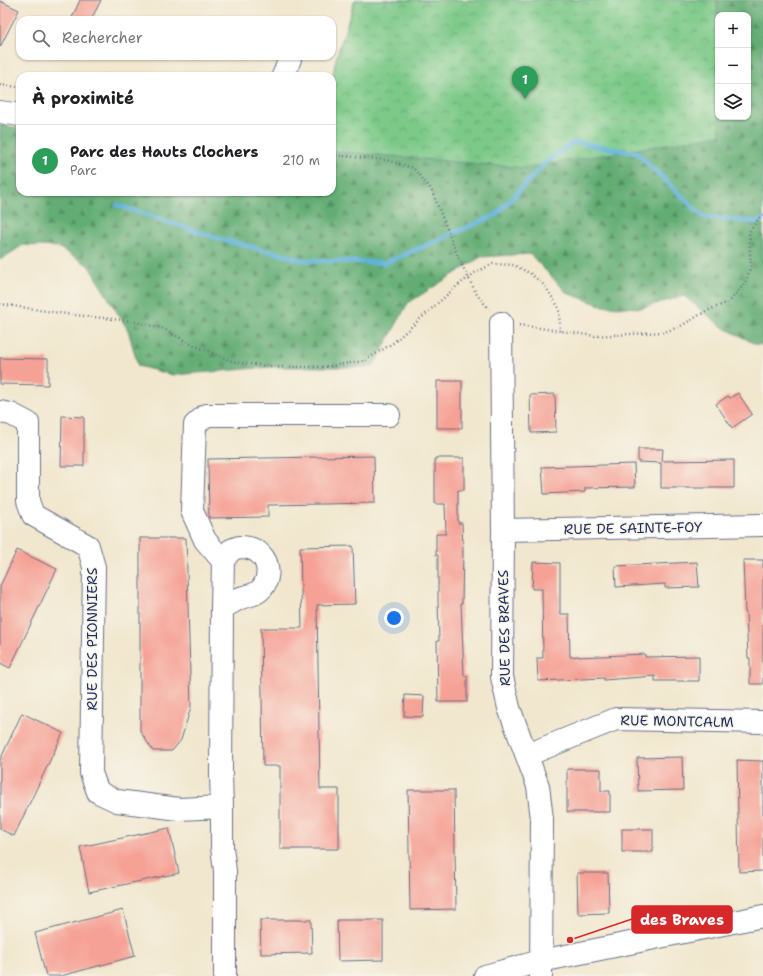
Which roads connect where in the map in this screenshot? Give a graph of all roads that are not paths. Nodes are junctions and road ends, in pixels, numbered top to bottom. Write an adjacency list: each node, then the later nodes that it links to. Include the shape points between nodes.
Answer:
1 (0, 112): 2 (street)
2 (16, 114)
3 (501, 323): 7 (street, RUE DES BRAVES)
4 (0, 412): 12 (street, RUE DES PIONNIERS, via 10,414 28,424 28,501 33,516 88,546 94,567 91,773 98,792 117,802 179,809)
5 (389, 415): 8 (street, via 206,415 195,425 192,511 205,540)
6 (763, 525): 7 (street, RUE DE SAINTE-FOY)
7 (503, 530): 11 (street, RUE DES BRAVES, via 502,677 509,708)
8 (223, 561): 9 (street); 9 (street, via 230,550 247,547 262,555 268,570 264,585 259,591)
9 (222, 608): 12 (street)
10 (763, 722): 11 (street, RUE MONTCALM, via 616,719)
11 (527, 755): 14 (street, RUE DES BRAVES, via 538,786 542,819)
12 (222, 807): 15 (street)
13 (763, 916): 14 (street)
14 (541, 969): 16 (street)
15 (225, 976)
16 (485, 976)

